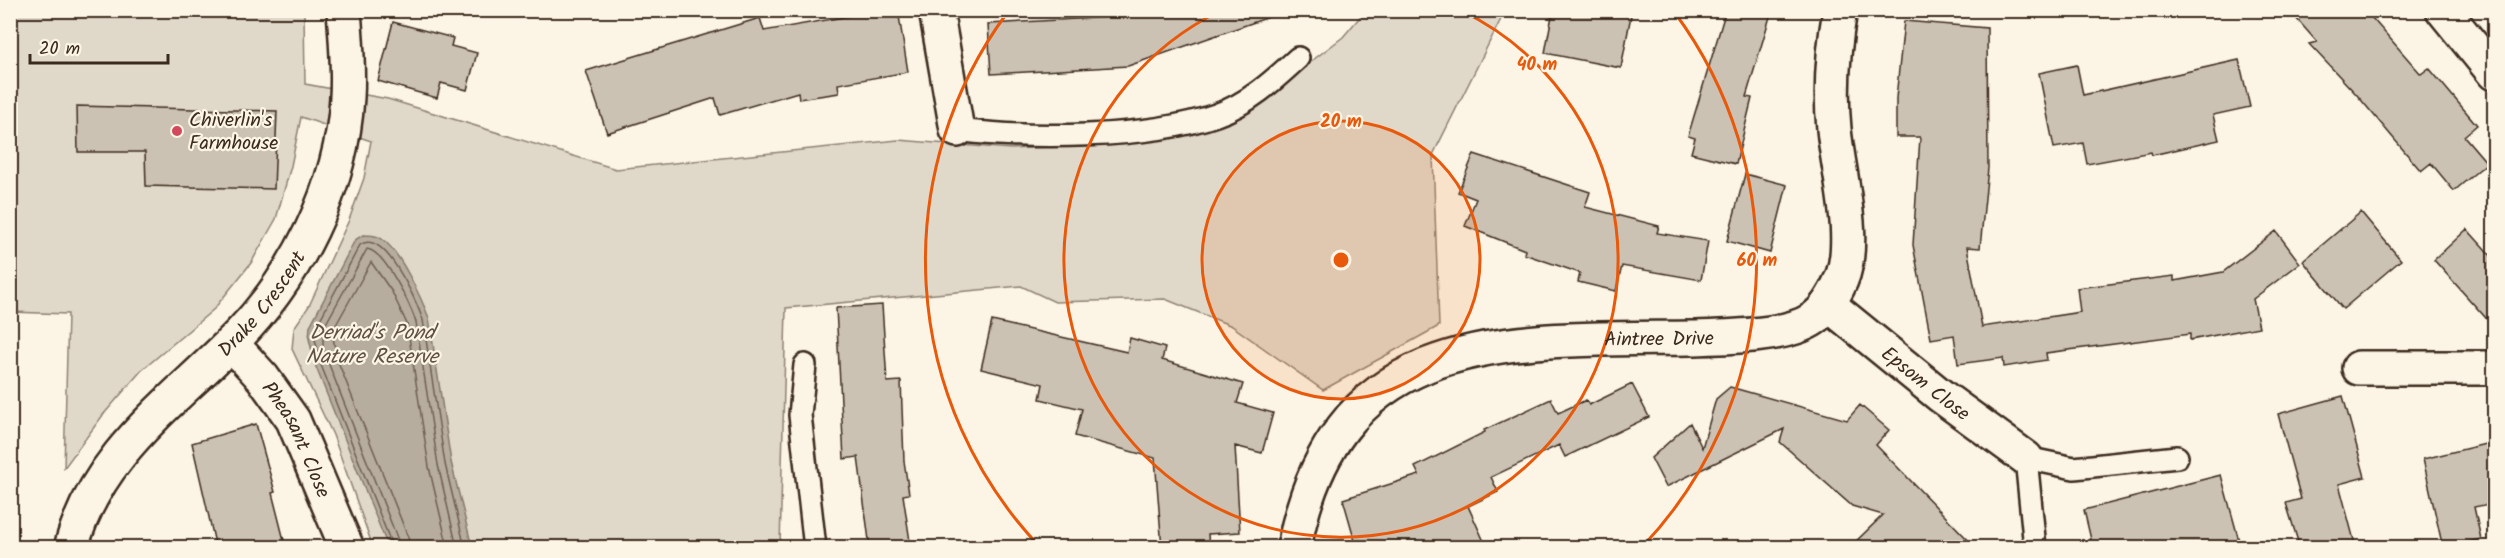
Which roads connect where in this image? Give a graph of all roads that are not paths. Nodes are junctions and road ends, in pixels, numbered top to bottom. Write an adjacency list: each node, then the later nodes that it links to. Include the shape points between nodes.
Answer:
1 (344, 10): 9 (street, Drake Crescent, via 348,95 326,194 285,279)
2 (936, 10): 7 (street)
3 (1840, 10): 8 (street, Aintree Drive, via 1832,100 1847,253 1842,279)
4 (2443, 10): 6 (street)
5 (1298, 58): 7 (lane, via 1260,93 1216,115 1155,130 1015,135)
6 (2494, 73)
7 (957, 130)
8 (1827, 304): 14 (street, Epsom Close); 18 (street, Aintree Drive, via 1813,319 1793,327 1743,337 1525,341 1496,345 1420,368 1389,384 1362,405 1329,446 1300,513)
9 (231, 343): 15 (street, Drake Crescent, via 158,410 113,460 87,504); 16 (street, Pheasant Close, via 293,420)
10 (805, 366): 17 (lane, via 800,415)
11 (2359, 368): 12 (street)
12 (2494, 368)
13 (2176, 457): 14 (lane, via 2074,468)
14 (2026, 458): 19 (lane)
15 (71, 548)
16 (347, 548)
17 (815, 548)
18 (1294, 548)
19 (2035, 548)

